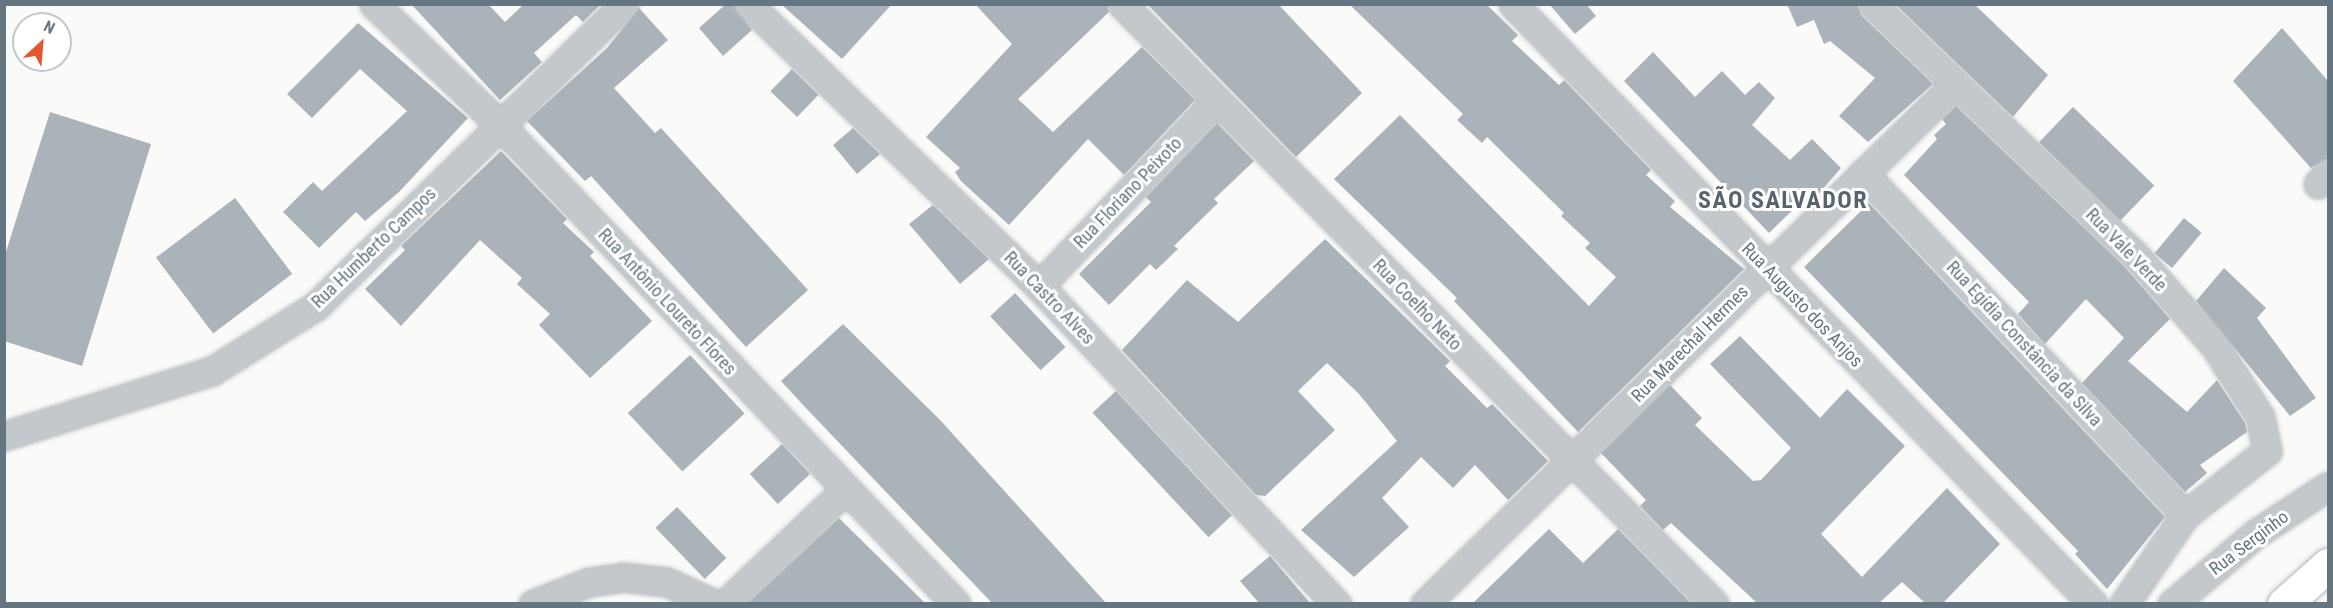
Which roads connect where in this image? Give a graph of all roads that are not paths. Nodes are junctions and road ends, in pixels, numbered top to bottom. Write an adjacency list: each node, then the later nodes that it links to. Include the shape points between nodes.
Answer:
1 (374, 4): 9 (street, Rua Antônio Loureto Flores)
2 (624, 4): 9 (street, Rua Humberto Campos)
3 (748, 4): 12 (street, Rua Castro Alves)
4 (1122, 4): 8 (street, Rua Coelho Neto)
5 (1513, 4): 11 (street, Rua Augusto dos Anjos)
6 (1872, 4): 7 (street, Rua Vale Verde)
7 (1955, 84): 10 (street, Rua Marechal Hermes); 17 (street, Rua Vale Verde, via 2134,254 2215,346 2260,417 2267,451)
8 (1217, 100): 12 (street, Rua Floriano Peixoto); 14 (street, Rua Coelho Neto)
9 (500, 125): 13 (street, Rua Humberto Campos, via 316,306 212,371); 16 (street, Rua Antônio Loureto Flores)
10 (1863, 173): 11 (street, Rua Marechal Hermes); 17 (street, Rua Egídia Constância da Silva)
11 (1766, 268): 14 (street, Rua Marechal Hermes); 26 (street, Rua Augusto dos Anjos)
12 (1039, 286): 23 (street, Rua Castro Alves)
13 (4, 436)
14 (1571, 464): 24 (street, Rua Marechal Hermes); 25 (street, Rua Coelho Neto)
15 (2328, 486): 28 (street, Rua Serginho, via 2255,534)
16 (845, 490): 21 (street); 22 (street, Rua Antônio Loureto Flores)
17 (2185, 515): 27 (street)
18 (2328, 565): 29 (highway)
19 (533, 603): 20 (street, via 589,582 623,577 667,582)
20 (714, 603)
21 (725, 603)
22 (956, 603)
23 (1336, 603)
24 (1425, 603)
25 (1714, 603)
26 (2093, 603)
27 (2124, 603)
28 (2172, 603)
29 (2283, 603)

